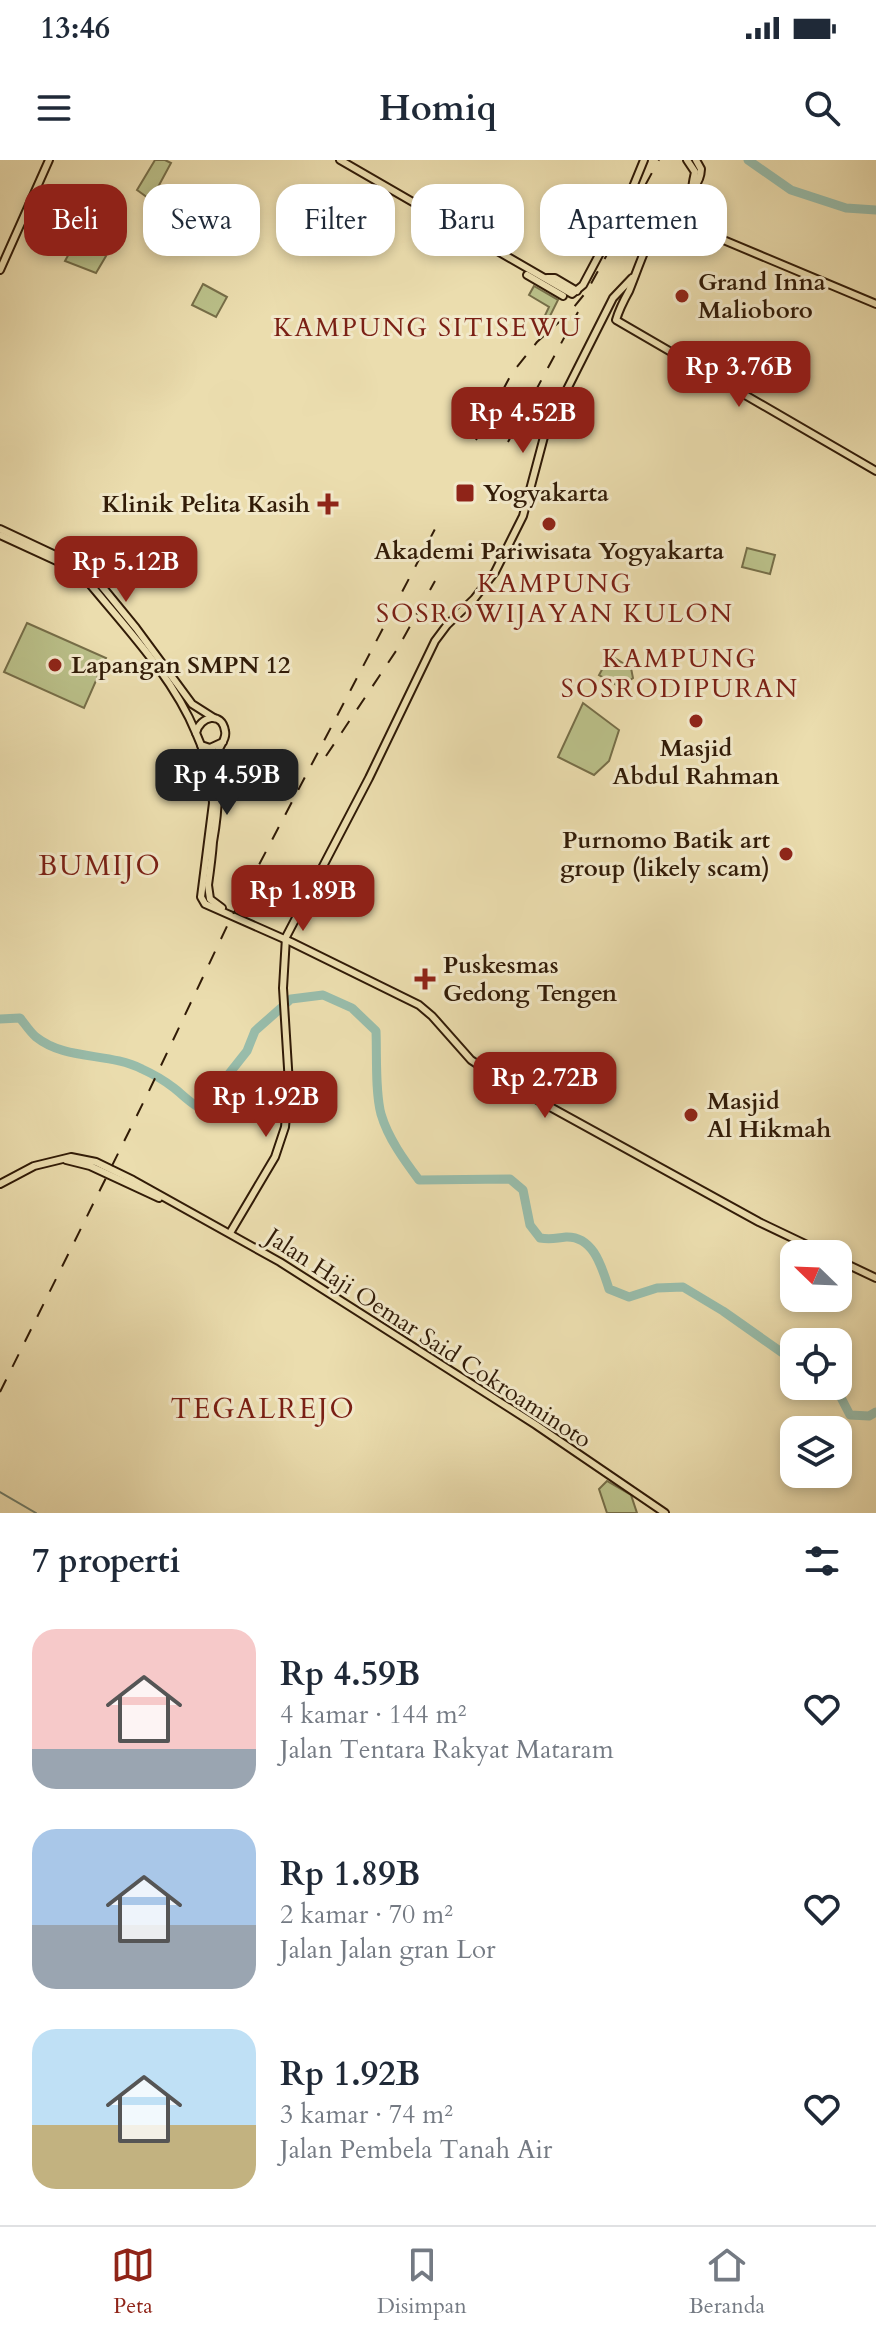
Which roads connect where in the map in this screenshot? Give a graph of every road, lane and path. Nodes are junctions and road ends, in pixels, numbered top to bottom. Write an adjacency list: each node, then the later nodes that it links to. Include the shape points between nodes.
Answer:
1 (49, 160): 10 (main road)
2 (644, 160): 5 (main road, via 626,204 575,293 513,264)
3 (687, 160): 6 (main road, via 695,172)
4 (696, 160): 7 (main road, via 701,167)
5 (339, 162)
6 (693, 184)
7 (697, 184)
8 (727, 241): 14 (main road)
9 (643, 256): 12 (main road)
10 (0, 270)
11 (527, 275): 13 (main road)
12 (632, 278): 15 (main road, via 617,321); 21 (main road, via 614,296 543,437 521,521 493,575 432,647)
13 (563, 296)
14 (876, 304)
15 (876, 471)
16 (0, 532): 17 (main road, via 83,568 192,704); 18 (main road, via 85,578 150,657)
17 (218, 720): 18 (main road, via 203,720); 19 (main road, via 226,732)
18 (196, 733): 20 (main road)
19 (223, 742): 20 (main road, via 210,748); 21 (main road, via 216,759 218,801 209,897)
20 (201, 745): 21 (main road, via 213,803 202,900)
21 (287, 940): 23 (main road, via 283,989 289,1100 281,1142); 24 (main road, via 419,1005 471,1060 503,1081)
22 (0, 1184): 23 (main road, Jalan Haji Oemar Said Cokroaminoto, via 34,1166 63,1159 169,1201)
23 (230, 1233): 27 (main road, Jalan Haji Oemar Said Cokroaminoto, via 536,1425)
24 (797, 1240)
25 (852, 1267): 26 (main road)
26 (876, 1278)
27 (665, 1513)

